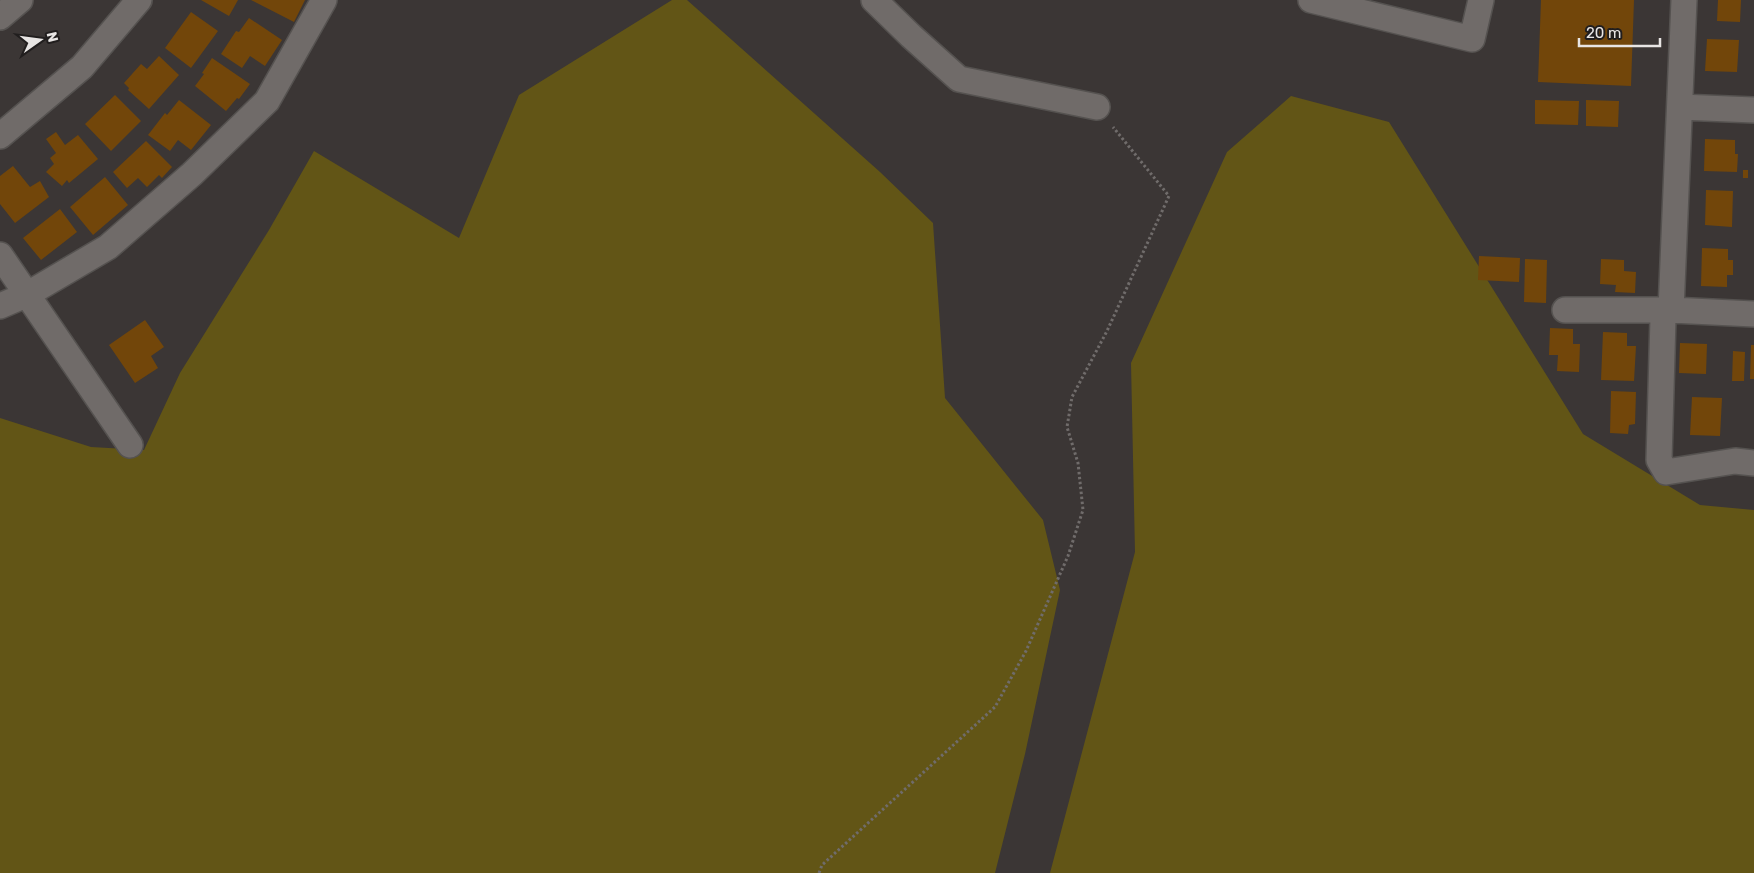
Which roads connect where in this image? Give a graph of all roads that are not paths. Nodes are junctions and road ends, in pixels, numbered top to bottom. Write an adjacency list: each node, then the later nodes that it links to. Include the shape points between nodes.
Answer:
1 (20, 0): 8 (street)
2 (139, 0): 12 (street, via 82,67)
3 (324, 0): 14 (street, via 267,101 192,174 108,247)
4 (874, 0): 9 (street, via 959,79)
5 (1311, 0): 6 (street, via 1472,40)
6 (1481, 0)
7 (1684, 0): 10 (street)
8 (0, 16)
9 (1097, 107)
10 (1680, 107): 11 (street); 17 (street)
11 (1754, 110)
12 (0, 136)
13 (0, 255): 14 (street)
14 (28, 294): 15 (street); 19 (street)
15 (0, 306)
16 (1564, 310): 17 (street)
17 (1671, 310): 18 (street); 20 (street, via 1663,318 1659,460 1666,472 1735,461)
18 (1754, 314)
19 (130, 445)
20 (1754, 463)

